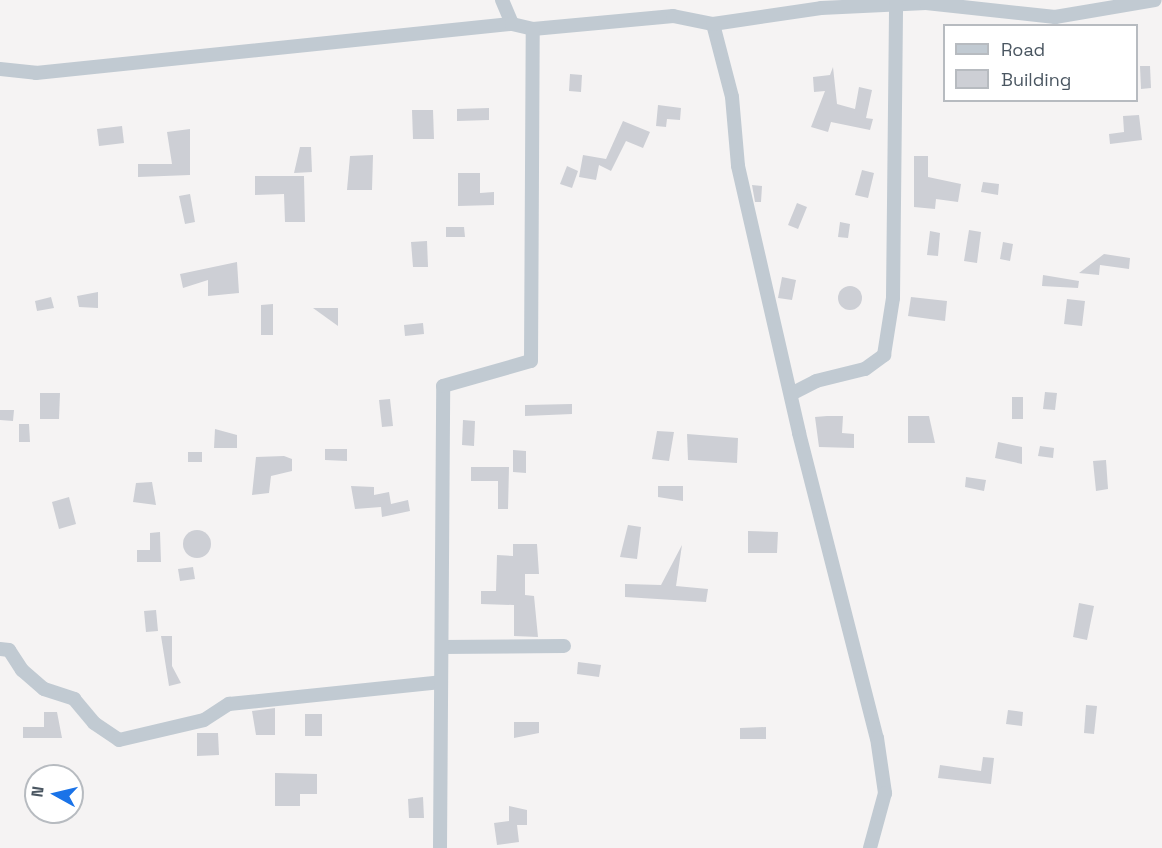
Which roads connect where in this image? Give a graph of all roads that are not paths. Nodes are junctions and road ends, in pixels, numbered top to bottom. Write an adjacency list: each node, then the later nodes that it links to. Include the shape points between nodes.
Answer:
1 (502, 0): 4 (street)
2 (1155, 0): 3 (street, via 1055,17)
3 (904, 3): 5 (street); 8 (street, via 893,298 884,355 865,369 816,381)
4 (512, 24): 6 (street); 7 (street, via 36,73)
5 (713, 24): 6 (street, via 673,16); 8 (street, via 732,97 738,166)
6 (533, 29): 10 (street, via 531,361 443,386)
7 (0, 69)
8 (790, 394): 14 (street, via 877,738 885,793)
9 (564, 646): 10 (street)
10 (442, 647): 12 (street)
11 (0, 648): 12 (street, via 9,650 22,670 44,689 74,699 94,723 119,740 204,720 230,704)
12 (441, 682): 13 (street)
13 (440, 848)
14 (870, 848)

